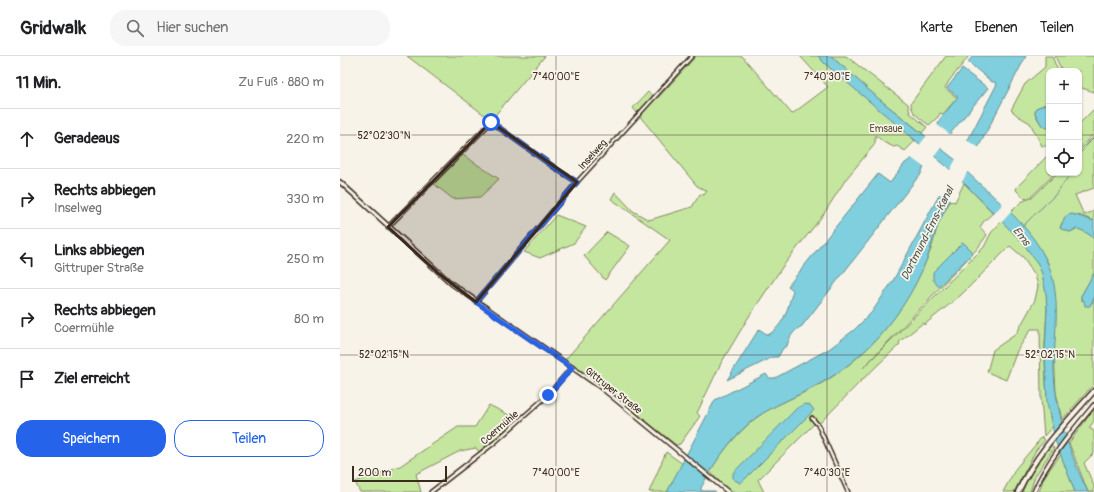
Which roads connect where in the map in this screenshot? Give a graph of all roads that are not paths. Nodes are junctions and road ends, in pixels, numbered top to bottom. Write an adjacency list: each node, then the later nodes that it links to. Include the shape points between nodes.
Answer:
1 (692, 56): 3 (street, Inselweg)
2 (340, 182): 4 (street, Gittruper Straße)
3 (577, 182): 4 (street, via 491,122); 5 (street, Inselweg)
4 (388, 227): 5 (street, Gittruper Straße, via 439,274)
5 (476, 302): 6 (street, Gittruper Straße)
6 (572, 368): 10 (street, Coermühle, via 548,395 494,443); 11 (street, Gittruper Straße, via 603,389)
7 (1094, 391): 13 (highway, via 1047,444)
8 (1094, 405): 14 (street, via 1051,460)
9 (812, 418): 12 (street, via 818,425)
10 (431, 492)
11 (728, 492)
12 (848, 492)
13 (1018, 492)
14 (1034, 492)

